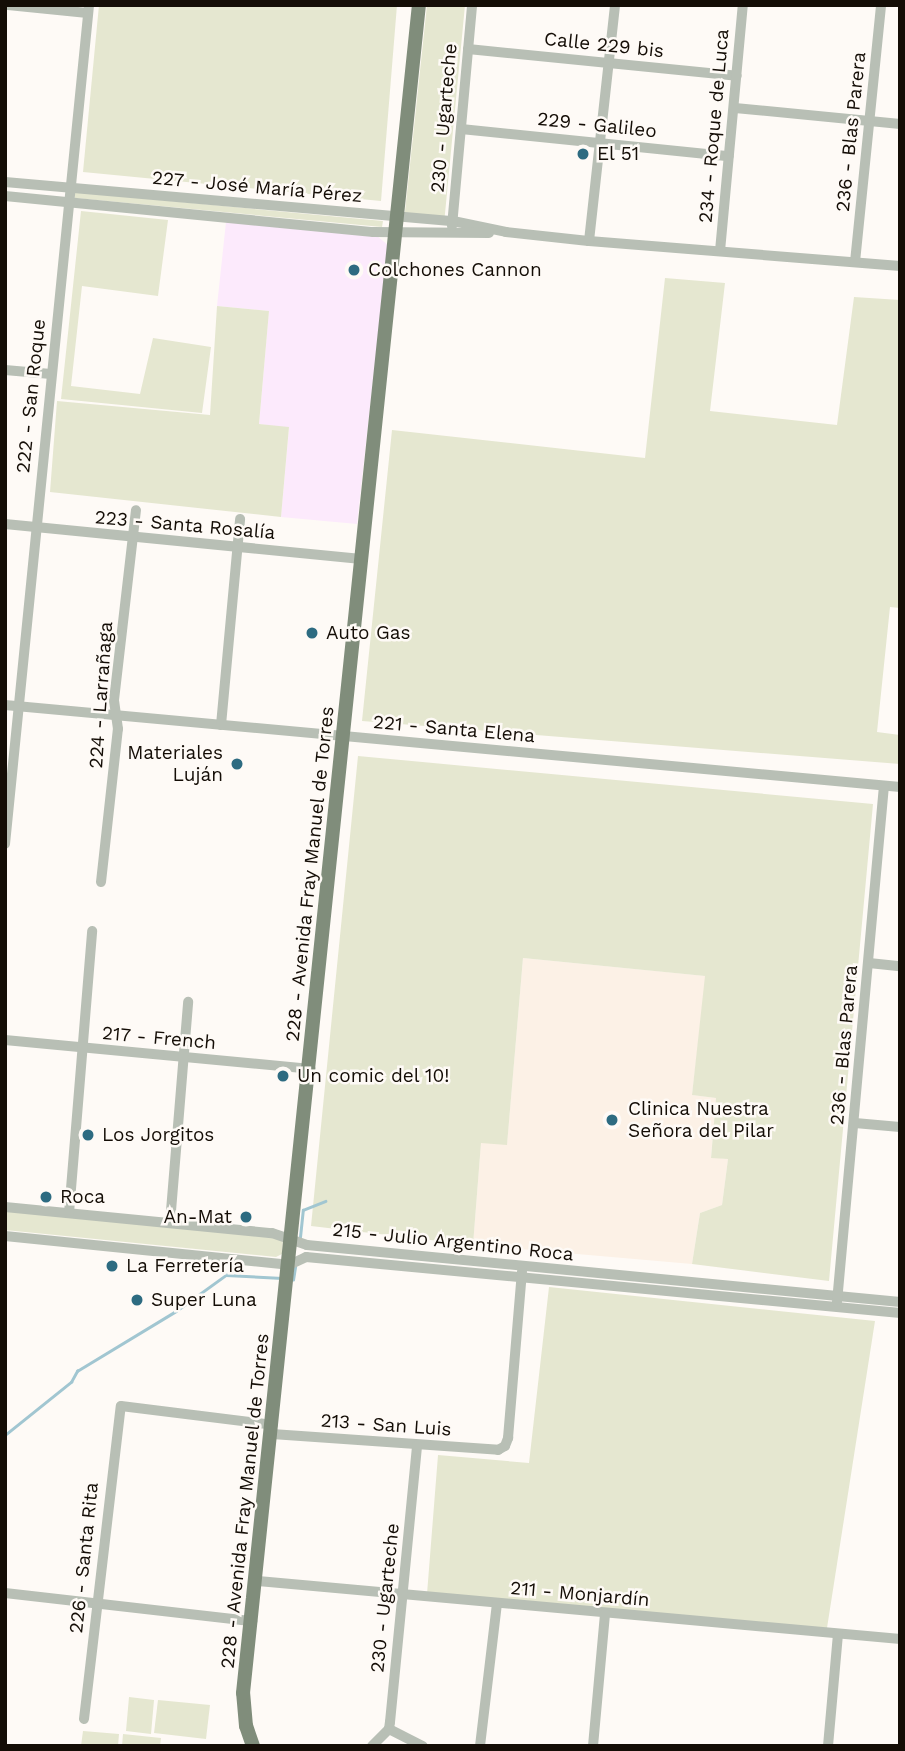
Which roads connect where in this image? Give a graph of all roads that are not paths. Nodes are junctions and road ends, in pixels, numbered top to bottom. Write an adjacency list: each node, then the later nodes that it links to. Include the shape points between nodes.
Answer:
1 (8, 5): 7 (street)
2 (419, 5): 21 (main road, 228 - Avenida Fray Manuel de Torres)
3 (472, 5): 8 (street, 230 - Ugarteche)
4 (615, 5): 9 (street)
5 (743, 5): 10 (street, 234 - Roque de Luca)
6 (881, 5): 12 (street, 236 - Blas Parera)
7 (89, 9): 18 (street)
8 (468, 49): 9 (street, Calle 229 bis); 14 (street, 230 - Ugarteche)
9 (608, 64): 10 (street, Calle 229 bis); 15 (street)
10 (737, 76): 11 (street, 234 - Roque de Luca)
11 (735, 108): 12 (street); 16 (street, 234 - Roque de Luca)
12 (869, 121): 13 (street); 28 (street, 236 - Blas Parera)
13 (900, 124)
14 (461, 129): 15 (street, 229 - Galileo); 22 (street, 230 - Ugarteche)
15 (600, 144): 16 (street, 229 - Galileo); 26 (street)
16 (729, 156): 27 (street, 234 - Roque de Luca)
17 (5, 182): 18 (street, 227 - José María Pérez)
18 (69, 187): 20 (street, 222 - San Roque); 21 (street, 227 - José María Pérez)
19 (5, 196): 20 (street, 227 - José María Pérez)
20 (68, 202): 24 (street, 227 - José María Pérez); 31 (street, 222 - San Roque)
21 (396, 216): 22 (street, 227 - José María Pérez); 24 (main road, 228 - Avenida Fray Manuel de Torres)
22 (453, 221): 23 (street, 227 - José María Pérez); 25 (street, 230 - Ugarteche)
23 (506, 232): 25 (street, 227 - José María Pérez); 26 (street, 227 - José María Pérez)
24 (394, 233): 25 (street, 227 - José María Pérez); 38 (main road, 228 - Avenida Fray Manuel de Torres)
25 (451, 234)
26 (589, 241): 27 (street, 227 - José María Pérez)
27 (720, 251): 28 (street, 227 - José María Pérez)
28 (855, 262): 29 (street, 227 - José María Pérez)
29 (900, 266)
30 (5, 370): 31 (street)
31 (51, 374): 35 (street, 222 - San Roque)
32 (136, 510): 36 (street, 224 - Larrañaga)
33 (240, 519): 37 (street)
34 (5, 524): 35 (street, 223 - Santa Rosalía)
35 (36, 528): 36 (street, 223 - Santa Rosalía); 40 (street, 222 - San Roque)
36 (132, 538): 37 (street, 223 - Santa Rosalía); 41 (street, 224 - Larrañaga)
37 (237, 548): 38 (street, 223 - Santa Rosalía); 42 (street)
38 (361, 559): 43 (main road, 228 - Avenida Fray Manuel de Torres)
39 (5, 705): 40 (street, 221 - Santa Elena)
40 (19, 706): 41 (street, 221 - Santa Elena); 46 (street, 222 - San Roque)
41 (116, 716): 42 (street, 221 - Santa Elena); 47 (street, 224 - Larrañaga)
42 (221, 725): 43 (street, 221 - Santa Elena)
43 (343, 737): 44 (street, 221 - Santa Elena); 55 (main road, 228 - Avenida Fray Manuel de Torres)
44 (884, 786): 45 (street, 221 - Santa Elena); 49 (street, 236 - Blas Parera)
45 (900, 787)
46 (5, 844)
47 (101, 882)
48 (92, 931): 53 (street)
49 (869, 963): 50 (street); 56 (street, 236 - Blas Parera)
50 (900, 966)
51 (188, 1002): 54 (street)
52 (5, 1040): 53 (street, 217 - French)
53 (80, 1049): 54 (street, 217 - French); 59 (street)
54 (183, 1058): 55 (street, 217 - French); 60 (street)
55 (311, 1069): 62 (main road, 228 - Avenida Fray Manuel de Torres)
56 (855, 1124): 57 (street); 66 (street, 236 - Blas Parera)
57 (900, 1127)
58 (5, 1207): 59 (street, 215 - Julio Argentino Roca)
59 (69, 1213): 60 (street, 215 - Julio Argentino Roca)
60 (170, 1223): 62 (street, 215 - Julio Argentino Roca)
61 (5, 1236): 63 (street, 215 - Julio Argentino Roca)
62 (293, 1238): 63 (main road, 228 - Avenida Fray Manuel de Torres); 64 (street, 215 - Julio Argentino Roca, via 307,1245)
63 (289, 1265): 65 (street, 215 - Julio Argentino Roca, via 306,1257); 70 (main road, 228 - Avenida Fray Manuel de Torres)
64 (523, 1266): 65 (street); 66 (street, 215 - Julio Argentino Roca)
65 (522, 1278): 66 (street, 215 - Julio Argentino Roca); 71 (street, 213 - San Luis, via 505,1446 498,1450)
66 (837, 1302): 67 (street, 215 - Julio Argentino Roca); 68 (street, 215 - Julio Argentino Roca)
67 (900, 1302)
68 (900, 1313)
69 (125, 1404): 70 (street, 213 - San Luis); 75 (street, 226 - Santa Rita, via 119,1410)
70 (272, 1429): 71 (street, 213 - San Luis); 72 (main road, 228 - Avenida Fray Manuel de Torres)
71 (416, 1446): 74 (street, 230 - Ugarteche)
72 (257, 1581): 74 (street, 211 - Monjardín); 78 (main road, 228 - Avenida Fray Manuel de Torres)
73 (5, 1593): 75 (street)
74 (404, 1595): 76 (street, 211 - Monjardín); 82 (street, 230 - Ugarteche)
75 (97, 1602): 78 (street); 81 (street, 226 - Santa Rita)
76 (497, 1604): 77 (street, 211 - Monjardín); 86 (street)
77 (605, 1614): 79 (street, 211 - Monjardín); 87 (street)
78 (252, 1621): 83 (main road, 228 - Avenida Fray Manuel de Torres, via 243,1705)
79 (838, 1634): 80 (street, 211 - Monjardín); 88 (street)
80 (900, 1639)
81 (84, 1719)
82 (389, 1729): 84 (street); 85 (street)
83 (253, 1746)
84 (372, 1746)
85 (423, 1746)
86 (480, 1746)
87 (593, 1746)
88 (828, 1746)

